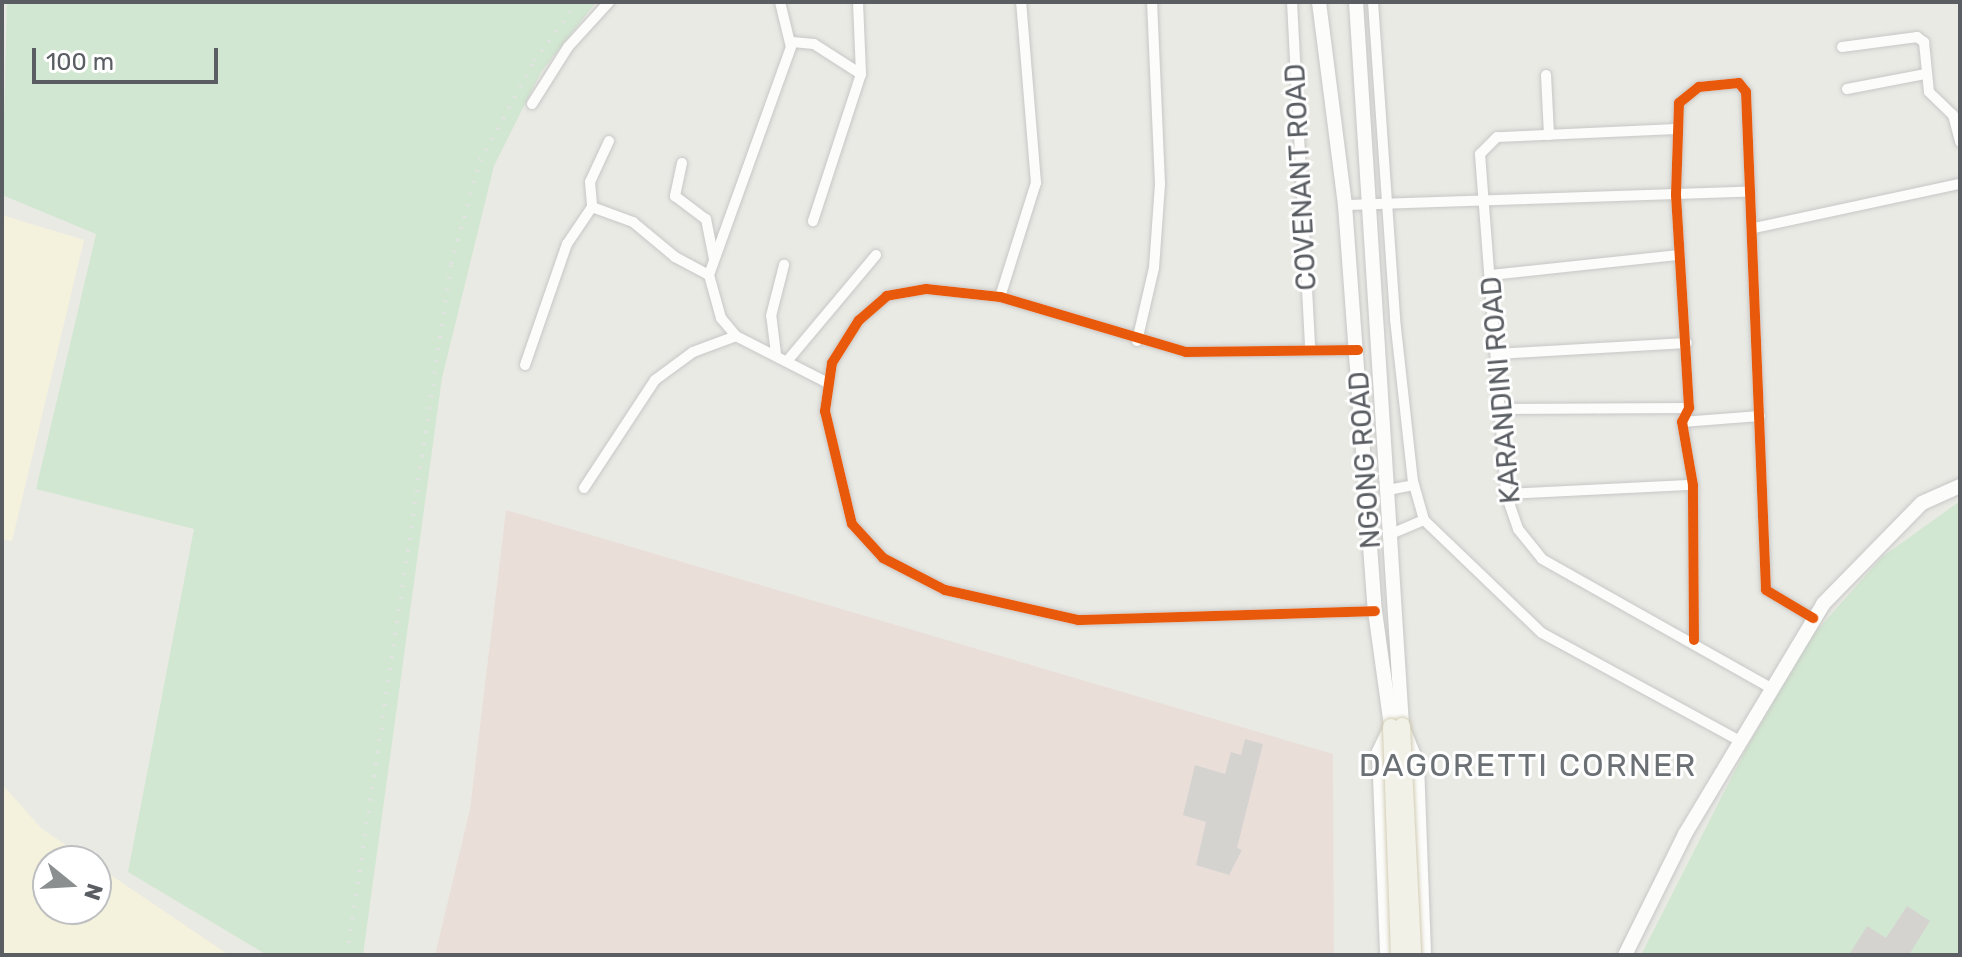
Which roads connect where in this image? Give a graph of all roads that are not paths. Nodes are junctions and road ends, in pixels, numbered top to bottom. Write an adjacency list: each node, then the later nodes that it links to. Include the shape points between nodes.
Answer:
1 (609, 2): 16 (street, via 568,47)
2 (780, 2): 10 (street)
3 (858, 2): 12 (street)
4 (1021, 2): 38 (street, via 1036,176)
5 (1152, 2): 40 (street, via 1160,184 1154,268)
6 (1292, 2): 43 (street, COVENANT ROAD)
7 (1319, 2): 27 (main road, NGONG ROAD)
8 (1356, 2): 28 (main road, NGONG ROAD)
9 (1373, 2): 26 (street)
10 (792, 42): 12 (street, via 814,44); 34 (street)
11 (1842, 47): 13 (street, via 1917,37 1925,46)
12 (861, 74): 30 (street)
13 (1925, 74): 15 (street); 20 (street, via 1930,96 1953,115)
14 (1546, 75): 18 (street)
15 (1847, 89)
16 (532, 104)
17 (1676, 129): 18 (street, KARANDINI ROAD); 23 (street, via 1679,103 1688,90 1744,86); 24 (street)
18 (1549, 135): 25 (street, KARANDINI ROAD, via 1487,141 1480,154)
19 (609, 141): 29 (street, via 590,182)
20 (1960, 142)
21 (682, 163): 34 (street, via 675,196 706,219)
22 (1960, 184): 31 (street)
23 (1746, 192): 24 (street); 31 (street)
24 (1676, 194): 25 (street); 33 (street)
25 (1481, 202): 26 (street); 37 (street, KARANDINI ROAD)
26 (1386, 203): 28 (street); 53 (street)
27 (1345, 205): 28 (street); 42 (main road, NGONG ROAD)
28 (1370, 205): 57 (main road, NGONG ROAD)
29 (592, 207): 36 (street, via 633,222 675,257); 47 (street, via 567,244)
30 (813, 221)
31 (1754, 228): 51 (street)
32 (876, 255): 46 (street)
33 (1679, 255): 37 (street); 41 (street)
34 (715, 260): 36 (street)
35 (784, 265): 44 (street, via 771,316)
36 (709, 275): 39 (street, via 721,318)
37 (1491, 275): 45 (street, KARANDINI ROAD)
38 (1000, 297): 40 (street); 48 (street, via 949,288 887,296 859,320)
39 (736, 336): 44 (street); 56 (street, via 693,352 655,380)
40 (1137, 341): 43 (street, via 1207,355)
41 (1687, 343): 45 (street); 49 (street)
42 (1358, 350): 43 (street); 61 (main road, NGONG ROAD)
43 (1310, 351)
44 (776, 354): 46 (street)
45 (1496, 354): 50 (street, KARANDINI ROAD)
46 (788, 360): 48 (street)
47 (525, 365)
48 (826, 382): 61 (street, via 836,477 852,524 883,558 926,583 1078,620)
49 (1689, 408): 50 (street); 52 (street)
50 (1500, 409): 58 (street, KARANDINI ROAD)
51 (1760, 416): 52 (street); 62 (street, via 1766,590)
52 (1682, 422): 54 (street)
53 (1414, 485): 57 (street); 59 (street)
54 (1693, 485): 58 (street); 63 (street)
55 (1960, 486): 62 (main road, via 1922,503 1848,575)
56 (584, 488)
57 (1388, 490): 60 (main road, NGONG ROAD)
58 (1506, 494): 63 (street, KARANDINI ROAD, via 1518,529 1542,559 1574,582)
59 (1424, 520): 60 (street); 66 (street, via 1542,633)
60 (1391, 534): 65 (main road, NGONG ROAD)
61 (1375, 611): 65 (main road, NGONG ROAD)
62 (1813, 618): 64 (main road)
63 (1694, 640): 64 (street, KARANDINI ROAD)
64 (1771, 688): 66 (main road)
65 (1397, 727): 67 (main road, NGONG ROAD, via 1415,749); 68 (main road, NGONG ROAD, via 1379,752); 70 (main road, NGONG ROAD, bridge); 71 (main road, NGONG ROAD, bridge)
66 (1740, 741): 73 (main road)
67 (1420, 876): 68 (main road); 72 (main road)
68 (1383, 878): 69 (main road, NGONG ROAD)
69 (1387, 955)
70 (1399, 955)
71 (1413, 955)
72 (1424, 955)
73 (1625, 955)

